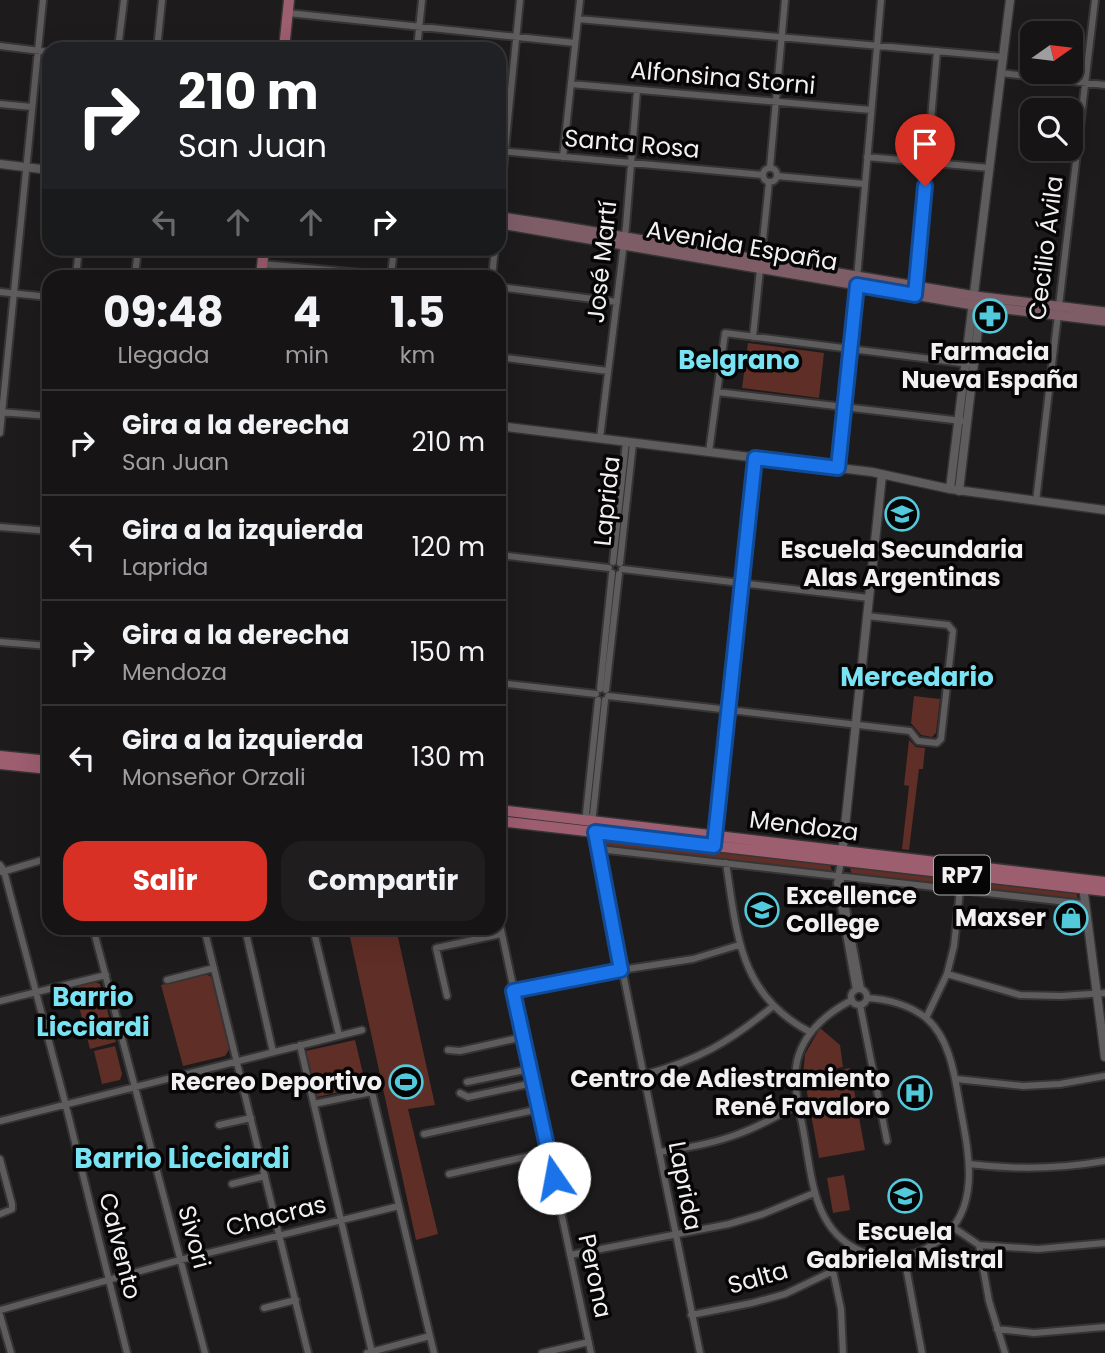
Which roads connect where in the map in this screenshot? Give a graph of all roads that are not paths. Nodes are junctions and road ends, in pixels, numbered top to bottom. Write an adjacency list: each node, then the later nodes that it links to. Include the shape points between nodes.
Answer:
1 (43, 0): 24 (street)
2 (124, 0): 17 (street)
3 (162, 0): 18 (street)
4 (289, 0): 12 (main road)
5 (422, 0): 14 (street)
6 (520, 0): 15 (street)
7 (580, 0): 13 (street)
8 (785, 0): 16 (street)
9 (881, 0): 23 (street)
10 (1010, 0): 27 (street)
11 (1095, 0): 29 (street, Cecilio Ávila)
12 (288, 13): 14 (street); 19 (main road)
13 (578, 19): 16 (street); 21 (street)
14 (419, 27): 15 (street); 20 (street)
15 (516, 37): 21 (street); 37 (street)
16 (782, 38): 23 (street); 33 (street)
17 (119, 42)
18 (159, 42)
19 (285, 42)
20 (418, 42)
21 (575, 43): 30 (street)
22 (0, 46): 24 (street)
23 (877, 46): 26 (street); 36 (street)
24 (37, 51): 25 (street); 35 (street)
25 (42, 51)
26 (937, 51): 27 (street); 42 (street)
27 (1003, 57): 28 (street)
28 (1001, 73): 29 (street); 46 (street)
29 (1085, 83): 31 (street); 67 (street, Cecilio Ávila)
30 (571, 85): 32 (street, Alfonsina Storni); 39 (street)
31 (1105, 85)
32 (637, 90): 33 (street, Alfonsina Storni); 41 (street, José Martí)
33 (776, 102): 36 (street, Alfonsina Storni); 45 (street)
34 (0, 104): 35 (street)
35 (32, 107): 44 (street)
36 (871, 110): 40 (street)
37 (506, 118)
38 (506, 151): 39 (street, Santa Rosa)
39 (563, 157): 41 (street, Santa Rosa)
40 (867, 158): 42 (street); 51 (street)
41 (631, 163): 48 (street, Santa Rosa); 53 (street, José Martí)
42 (927, 163): 46 (street); 61 (street)
43 (0, 164): 44 (street)
44 (26, 167): 47 (street); 63 (street)
45 (770, 167): 48 (street); 49 (street)
46 (990, 168): 65 (street)
47 (42, 169)
48 (763, 174): 50 (street)
49 (777, 176): 50 (street); 51 (street)
50 (769, 182): 56 (street)
51 (865, 184): 59 (street)
52 (506, 224): 53 (main road, Avenida España)
53 (624, 241): 56 (main road, Avenida España); 66 (street, José Martí)
54 (263, 256): 55 (main road)
55 (262, 264): 57 (main road); 58 (street)
56 (762, 265): 59 (main road, Avenida España); 70 (street)
57 (262, 270)
58 (328, 270)
59 (857, 281): 61 (main road, Avenida España); 71 (street)
60 (506, 288): 66 (street)
61 (916, 291): 65 (main road, Avenida España)
62 (0, 292): 63 (street)
63 (14, 293): 64 (street); 77 (street)
64 (42, 296)
65 (977, 298): 67 (main road, Avenida España); 73 (street)
66 (617, 302): 74 (street, José Martí)
67 (1058, 311): 68 (main road, Avenida España); 69 (main road, Avenida España); 89 (street, Cecilio Ávila)
68 (1105, 312)
69 (1105, 321)
70 (753, 337): 71 (street); 75 (street, via 725,333)
71 (850, 349): 73 (street); 76 (street)
72 (506, 358): 74 (street)
73 (970, 364): 79 (street)
74 (608, 371): 82 (street, José Martí)
75 (717, 392): 76 (street); 84 (street)
76 (844, 408): 79 (street); 86 (street)
77 (1, 412): 78 (street); 81 (street)
78 (42, 415)
79 (963, 422): 88 (street)
80 (506, 427): 82 (street)
81 (0, 433)
82 (600, 438): 83 (street)
83 (629, 442): 84 (street); 94 (street, Laprida)
84 (709, 452): 85 (street)
85 (755, 458): 86 (street); 95 (street)
86 (838, 468): 87 (street)
87 (882, 475): 88 (street); 96 (street)
88 (955, 490): 89 (street)
89 (1036, 501): 90 (street)
90 (1105, 510)
91 (0, 527): 92 (street)
92 (42, 530)
93 (506, 556): 94 (street)
94 (616, 568): 95 (street); 101 (street, Laprida)
95 (742, 583): 96 (street); 102 (street)
96 (869, 598): 97 (street)
97 (867, 616): 103 (street); 103 (street, via 948,625 953,631 937,743 918,741 910,731)
98 (0, 642): 99 (street)
99 (42, 645)
100 (506, 684): 101 (street)
101 (602, 695): 102 (street); 109 (street, Laprida, via 586,814)
102 (729, 710): 103 (street); 112 (street)
103 (856, 724): 114 (street)
104 (0, 756): 105 (main road)
105 (42, 760)
106 (0, 764): 107 (main road)
107 (42, 768)
108 (506, 811): 109 (main road, Mendoza / RP7)
109 (589, 821): 111 (street, Laprida); 112 (main road, Mendoza / RP7)
110 (506, 822): 111 (main road, Mendoza / RP7)
111 (595, 832): 112 (main road, Mendoza / RP7); 113 (street, Laprida)
112 (715, 841): 114 (main road, Mendoza / RP7)
113 (598, 849): 116 (street); 132 (street, Laprida)
114 (842, 856): 118 (street); 120 (main road, Mendoza / RP7)
115 (42, 860): 117 (street)
116 (726, 863): 118 (street); 130 (street)
117 (1, 870): 138 (street, Calvento)
118 (840, 876): 121 (street); 136 (street)
119 (1105, 881): 120 (main road, Mendoza / RP7)
120 (1083, 884): 122 (main road, Mendoza / RP7); 123 (street)
121 (960, 890): 123 (street); 133 (street)
122 (1105, 891)
123 (1084, 904): 139 (street)
124 (95, 935): 134 (street, Sivori)
125 (206, 935): 131 (street)
126 (246, 935): 153 (street)
127 (315, 935): 149 (street)
128 (496, 935): 140 (street, via 436,948)
129 (501, 935): 137 (street, Perona)
130 (739, 945): 132 (street, via 693,959); 145 (street, via 751,976)
131 (214, 968): 135 (street); 155 (street)
132 (621, 970): 137 (street); 157 (street, Laprida)
133 (947, 974): 139 (street, via 1020,995); 146 (street)
134 (106, 975): 138 (street); 162 (street, Sivori)
135 (167, 980)
136 (858, 990): 141 (street); 143 (street)
137 (513, 991): 150 (street, Perona)
138 (35, 992): 142 (street); 164 (street, Calvento)
139 (1101, 993): 154 (street)
140 (447, 996)
141 (867, 998): 144 (street); 146 (street, via 901,1004)
142 (0, 1000)
143 (852, 1000): 144 (street); 148 (street, via 825,1016)
144 (860, 1005): 172 (street)
145 (772, 1007): 148 (street); 157 (street, via 738,1035 706,1053)
146 (926, 1018): 159 (street, via 946,1047)
147 (362, 1030): 149 (street)
148 (810, 1032): 166 (street, via 797,1062)
149 (339, 1035): 151 (street)
150 (523, 1037): 152 (street); 156 (street, Perona)
151 (300, 1045): 153 (street); 165 (street)
152 (448, 1050)
153 (273, 1052): 155 (street)
154 (1105, 1057)
155 (237, 1060): 162 (street); 168 (street)
156 (530, 1069): 160 (street); 161 (street, Perona)
157 (643, 1075): 174 (street, Laprida)
158 (1105, 1076): 159 (street, via 1023,1086)
159 (956, 1079): 177 (street)
160 (467, 1082)
161 (533, 1083): 163 (street, via 468,1097); 167 (street, Perona)
162 (135, 1085): 164 (street); 193 (street, Sivori)
163 (460, 1093)
164 (65, 1102): 169 (street); 195 (street, Calvento)
165 (314, 1104): 182 (street, via 372,1092); 184 (street)
166 (799, 1104): 174 (street, via 729,1139); 181 (street)
167 (539, 1109): 171 (street); 173 (street, Perona)
168 (251, 1118): 170 (street); 179 (street)
169 (0, 1121)
170 (219, 1125)
171 (424, 1134)
172 (887, 1141)
173 (548, 1152): 178 (street); 191 (street, Perona)
174 (659, 1152): 187 (street, Laprida)
175 (0, 1159): 183 (street, via 12,1209)
176 (1105, 1161): 177 (street, via 1010,1169)
177 (969, 1164): 185 (street, via 970,1181)
178 (449, 1174)
179 (265, 1176): 180 (street); 186 (street)
180 (232, 1184)
181 (814, 1193): 187 (street, via 764,1214); 189 (street, via 822,1215)
182 (399, 1206): 184 (street, Chacras); 202 (street)
183 (0, 1214)
184 (341, 1220): 186 (street, Chacras); 204 (street)
185 (954, 1228): 190 (street); 192 (street, via 933,1245)
186 (280, 1234): 193 (street, Chacras); 196 (street)
187 (675, 1234): 191 (street); 199 (street, Laprida)
188 (1105, 1243): 190 (street, via 1038,1249)
189 (848, 1245): 192 (street, via 872,1255); 194 (street)
190 (979, 1245): 201 (street)
191 (570, 1255): 203 (street, Perona)
192 (904, 1256): 214 (street)
193 (180, 1260): 195 (street, Chacras); 207 (street, Sivori)
194 (833, 1271): 199 (street, Salta, via 785,1294); 213 (street)
195 (108, 1280): 198 (street, Chacras); 206 (street, Calvento)
196 (296, 1300): 197 (street); 208 (street)
197 (264, 1308)
198 (0, 1313): 205 (street)
199 (691, 1315): 212 (street, Laprida)
200 (1105, 1327): 201 (street, via 1034,1333)
201 (997, 1329): 215 (street)
202 (430, 1336): 204 (street); 209 (street)
203 (589, 1342): 210 (street); 211 (street, Perona)
204 (370, 1352)
205 (11, 1353)
206 (127, 1353)
207 (205, 1353)
208 (308, 1353)
209 (434, 1353)
210 (542, 1353)
211 (591, 1353)
212 (700, 1353)
213 (844, 1353)
214 (922, 1353)
215 (1005, 1353)

